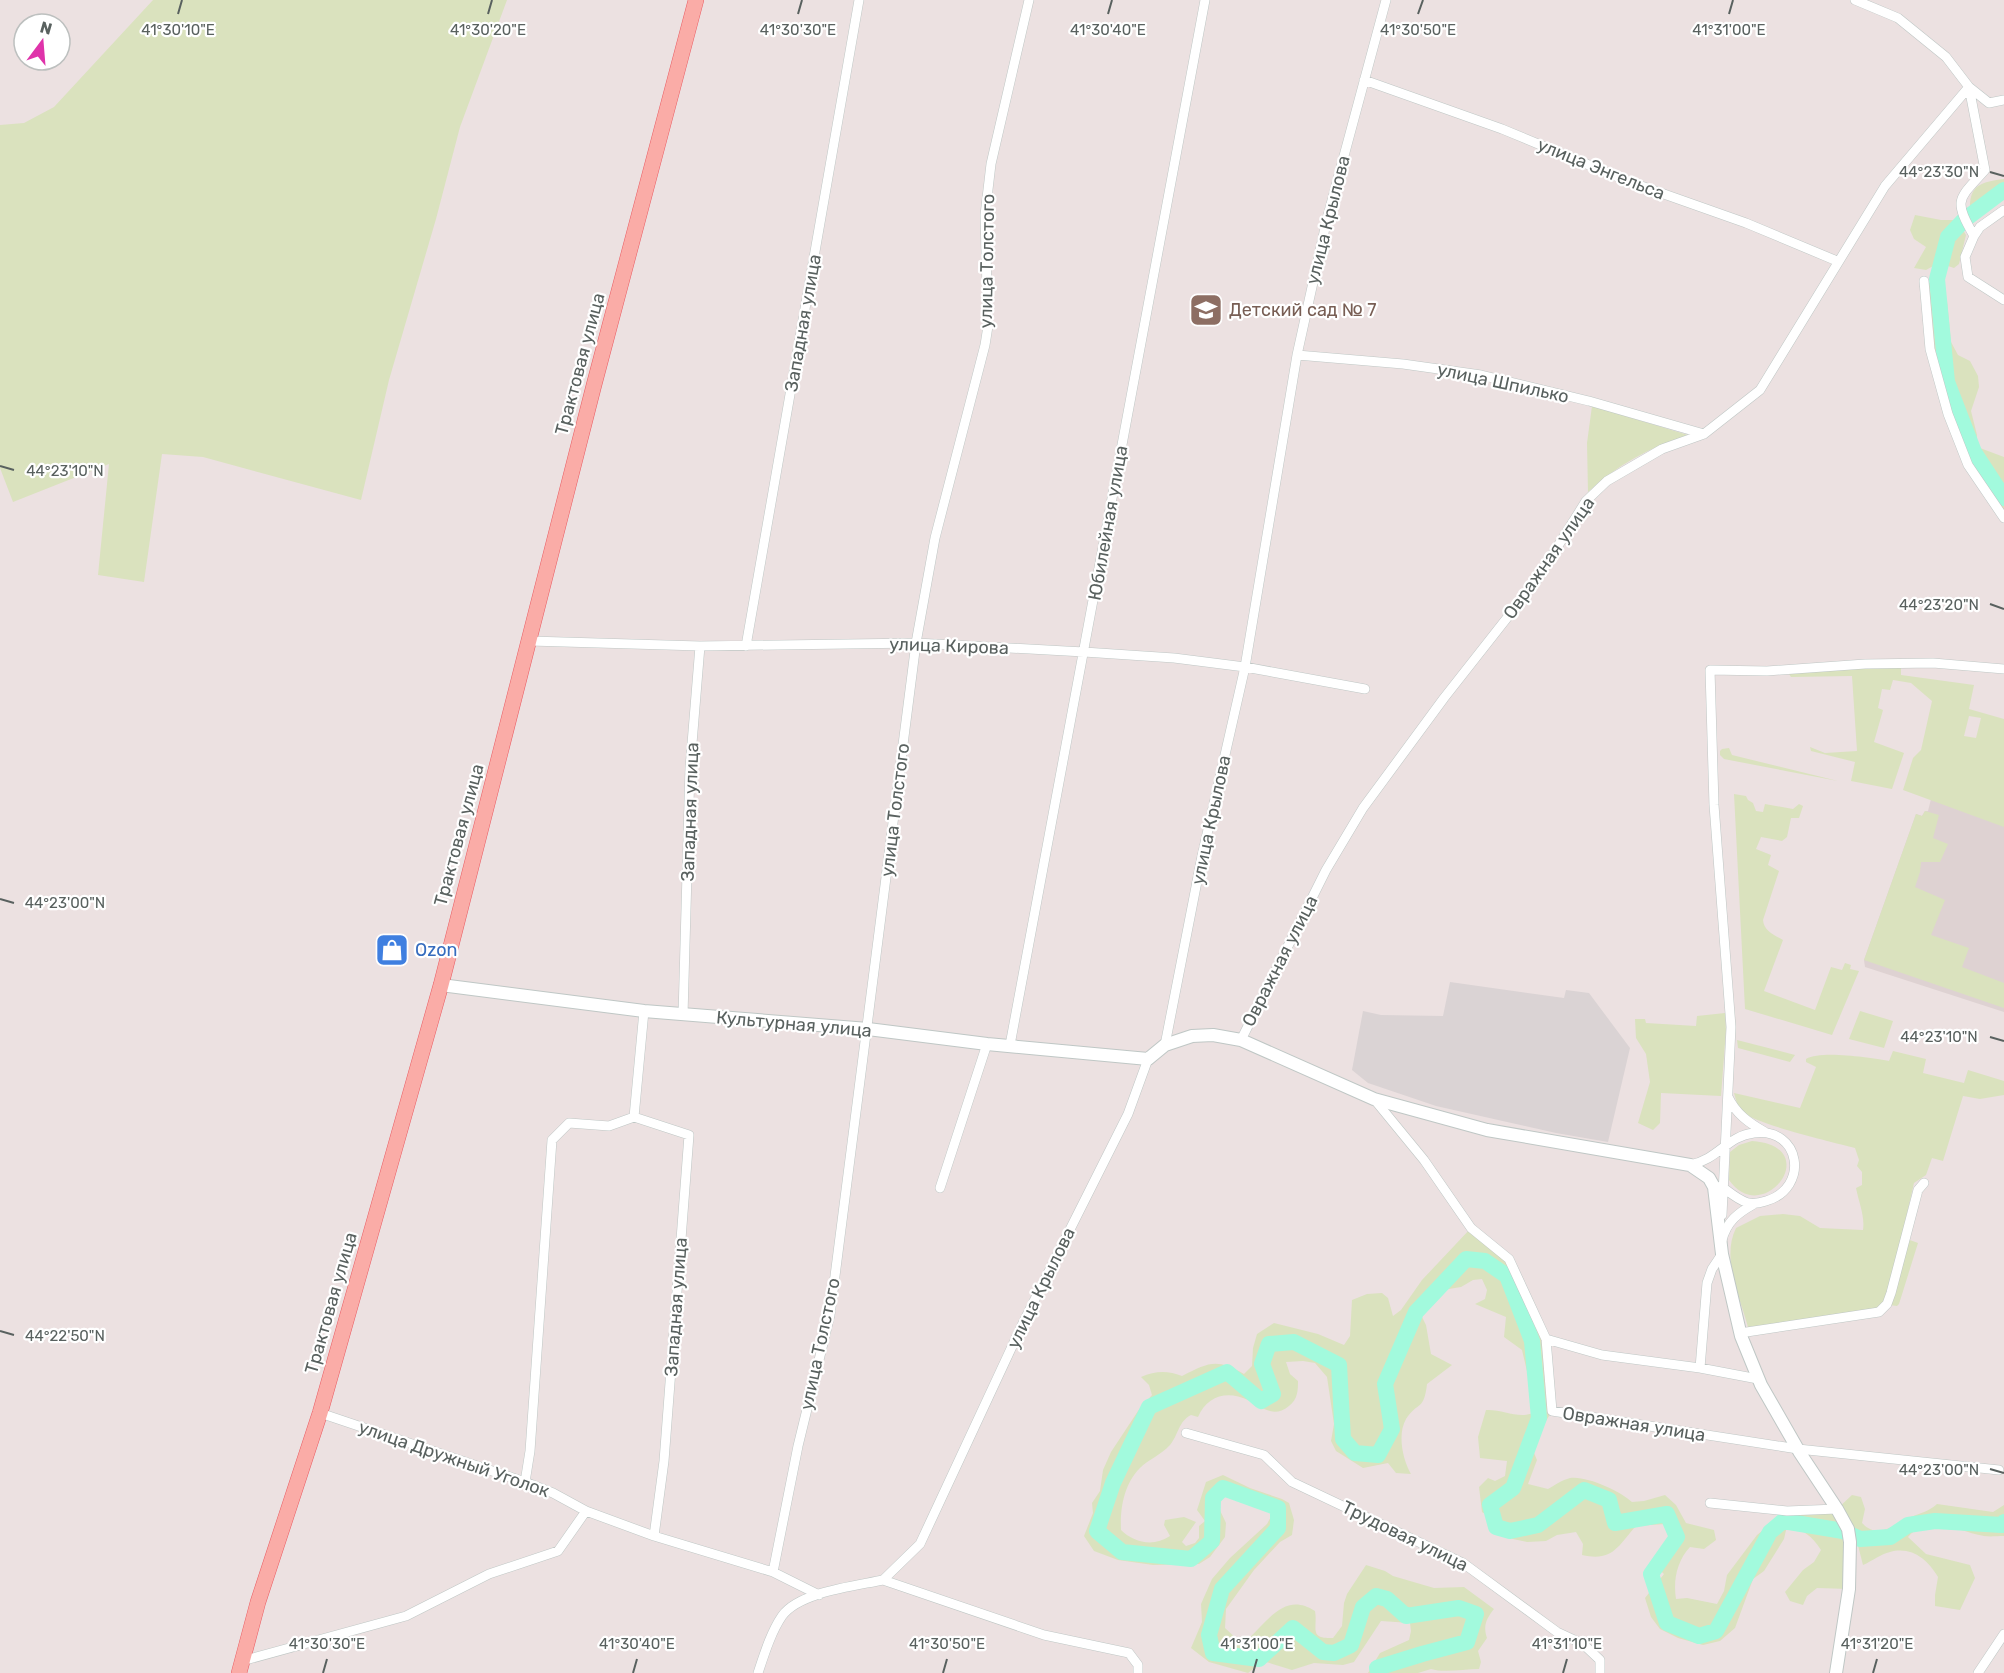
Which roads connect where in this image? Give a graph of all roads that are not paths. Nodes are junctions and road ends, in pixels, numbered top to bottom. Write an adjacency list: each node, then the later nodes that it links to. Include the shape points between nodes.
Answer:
1 (696, 0): 18 (main road, Трактовая улица)
2 (859, 0): 21 (street, Западная улица)
3 (1029, 0): 19 (street, улица Толстого, via 991,164 985,215 985,345 935,538)
4 (1205, 0): 22 (street, Юбилейная улица)
5 (1386, 0): 7 (street, улица Крылова)
6 (1855, 0): 8 (street, via 1898,18 1946,57)
7 (1364, 80): 12 (street, улица Энгельса, via 1502,129); 15 (street, улица Крылова, via 1327,219)
8 (1969, 87): 9 (street, via 1989,103); 11 (street, via 1985,170 1963,195 1960,213); 12 (street, Овражная улица, via 1885,186)
9 (2004, 100)
10 (2004, 210): 11 (street)
11 (1974, 236): 14 (street, via 1965,257 1968,277)
12 (1837, 261): 16 (street, Овражная улица, via 1760,390)
13 (1924, 281): 17 (street, via 1930,349 1948,414 1968,465)
14 (2004, 300)
15 (1297, 355): 16 (street, улица Шпилько, via 1481,375); 23 (street, улица Крылова)
16 (1704, 434): 30 (street, Овражная улица, via 1662,449 1608,481 1586,501 1536,580 1363,808 1326,870)
17 (2004, 518)
18 (530, 641): 20 (street, улица Кирова); 26 (main road, Трактовая улица)
19 (916, 643): 21 (street, улица Кирова); 22 (street, улица Кирова); 29 (street, улица Толстого)
20 (700, 646): 21 (street, улица Кирова); 28 (street, Западная улица, via 690,768)
21 (746, 646)
22 (1084, 652): 23 (street, улица Кирова); 32 (street, Юбилейная улица)
23 (1245, 667): 25 (street, улица Кирова); 33 (street, улица Крылова)
24 (2004, 669): 35 (street, via 1933,663 1710,670 1714,795 1731,1027)
25 (1365, 689)
26 (441, 985): 27 (street, Культурная улица); 51 (main road, Трактовая улица)
27 (644, 1011): 28 (street, Культурная улица); 37 (street)
28 (683, 1014): 29 (street, Культурная улица)
29 (868, 1029): 31 (street, Культурная улица); 60 (street, улица Толстого, via 830,1315)
30 (1241, 1040): 33 (street, Овражная улица, via 1192,1036); 36 (street, Овражная улица)
31 (987, 1044): 32 (street, Культурная улица); 44 (street)
32 (1010, 1045): 34 (street, Культурная улица)
33 (1165, 1045): 34 (street)
34 (1148, 1059): 61 (street, улица Крылова, via 1128,1114 1022,1324 920,1544)
35 (1727, 1095): 38 (street, via 1737,1113); 39 (street)
36 (1374, 1099): 40 (street, Овражная улица, via 1487,1130); 48 (street, Овражная улица, via 1424,1160 1471,1228 1509,1259)
37 (634, 1118): 55 (street, via 609,1126 569,1123 552,1140); 59 (street, Западная улица, via 689,1135 664,1461)
38 (1767, 1133): 39 (street, via 1745,1134); 45 (street, via 1780,1137 1790,1147 1795,1170 1785,1191 1774,1199)
39 (1726, 1146): 40 (street, via 1712,1158); 43 (street)
40 (1690, 1165): 41 (street)
41 (1709, 1178): 43 (street); 46 (street, via 1716,1195)
42 (1924, 1184): 47 (street, via 1918,1190 1891,1293 1879,1312)
43 (1723, 1187): 45 (street); 46 (street)
44 (940, 1188)
45 (1754, 1204): 46 (street, via 1728,1223)
46 (1721, 1251): 47 (street); 49 (street, via 1707,1283)
47 (1740, 1333): 50 (street)
48 (1546, 1339): 49 (street, via 1602,1355); 53 (street, Овражная улица, via 1552,1411)
49 (1700, 1368): 50 (street)
50 (1758, 1379): 53 (street)
51 (320, 1413): 55 (street, улица Дружный Уголок); 64 (main road, Трактовая улица)
52 (1186, 1433): 67 (street, Трудовая улица, via 1264,1455 1292,1482 1463,1563 1557,1632 1583,1644 1600,1660)
53 (1798, 1449): 54 (street, Овражная улица); 57 (street)
54 (1999, 1470)
55 (525, 1482): 58 (street, улица Дружный Уголок)
56 (1710, 1503): 57 (street, via 1787,1511)
57 (1837, 1509): 68 (street, via 1849,1536 1849,1589)
58 (586, 1511): 59 (street, улица Дружный Уголок); 64 (street, via 558,1551 489,1574 406,1616)
59 (654, 1536): 60 (street, улица Дружный Уголок)
60 (773, 1572): 62 (street)
61 (883, 1580): 62 (street); 66 (street, via 1044,1635 1128,1653 1138,1665)
62 (819, 1595): 65 (street, via 797,1603 782,1616)
63 (2004, 1634): 69 (street)
64 (240, 1667)
65 (758, 1673)
66 (1138, 1673)
67 (1600, 1673)
68 (1836, 1673)
69 (1978, 1673)

